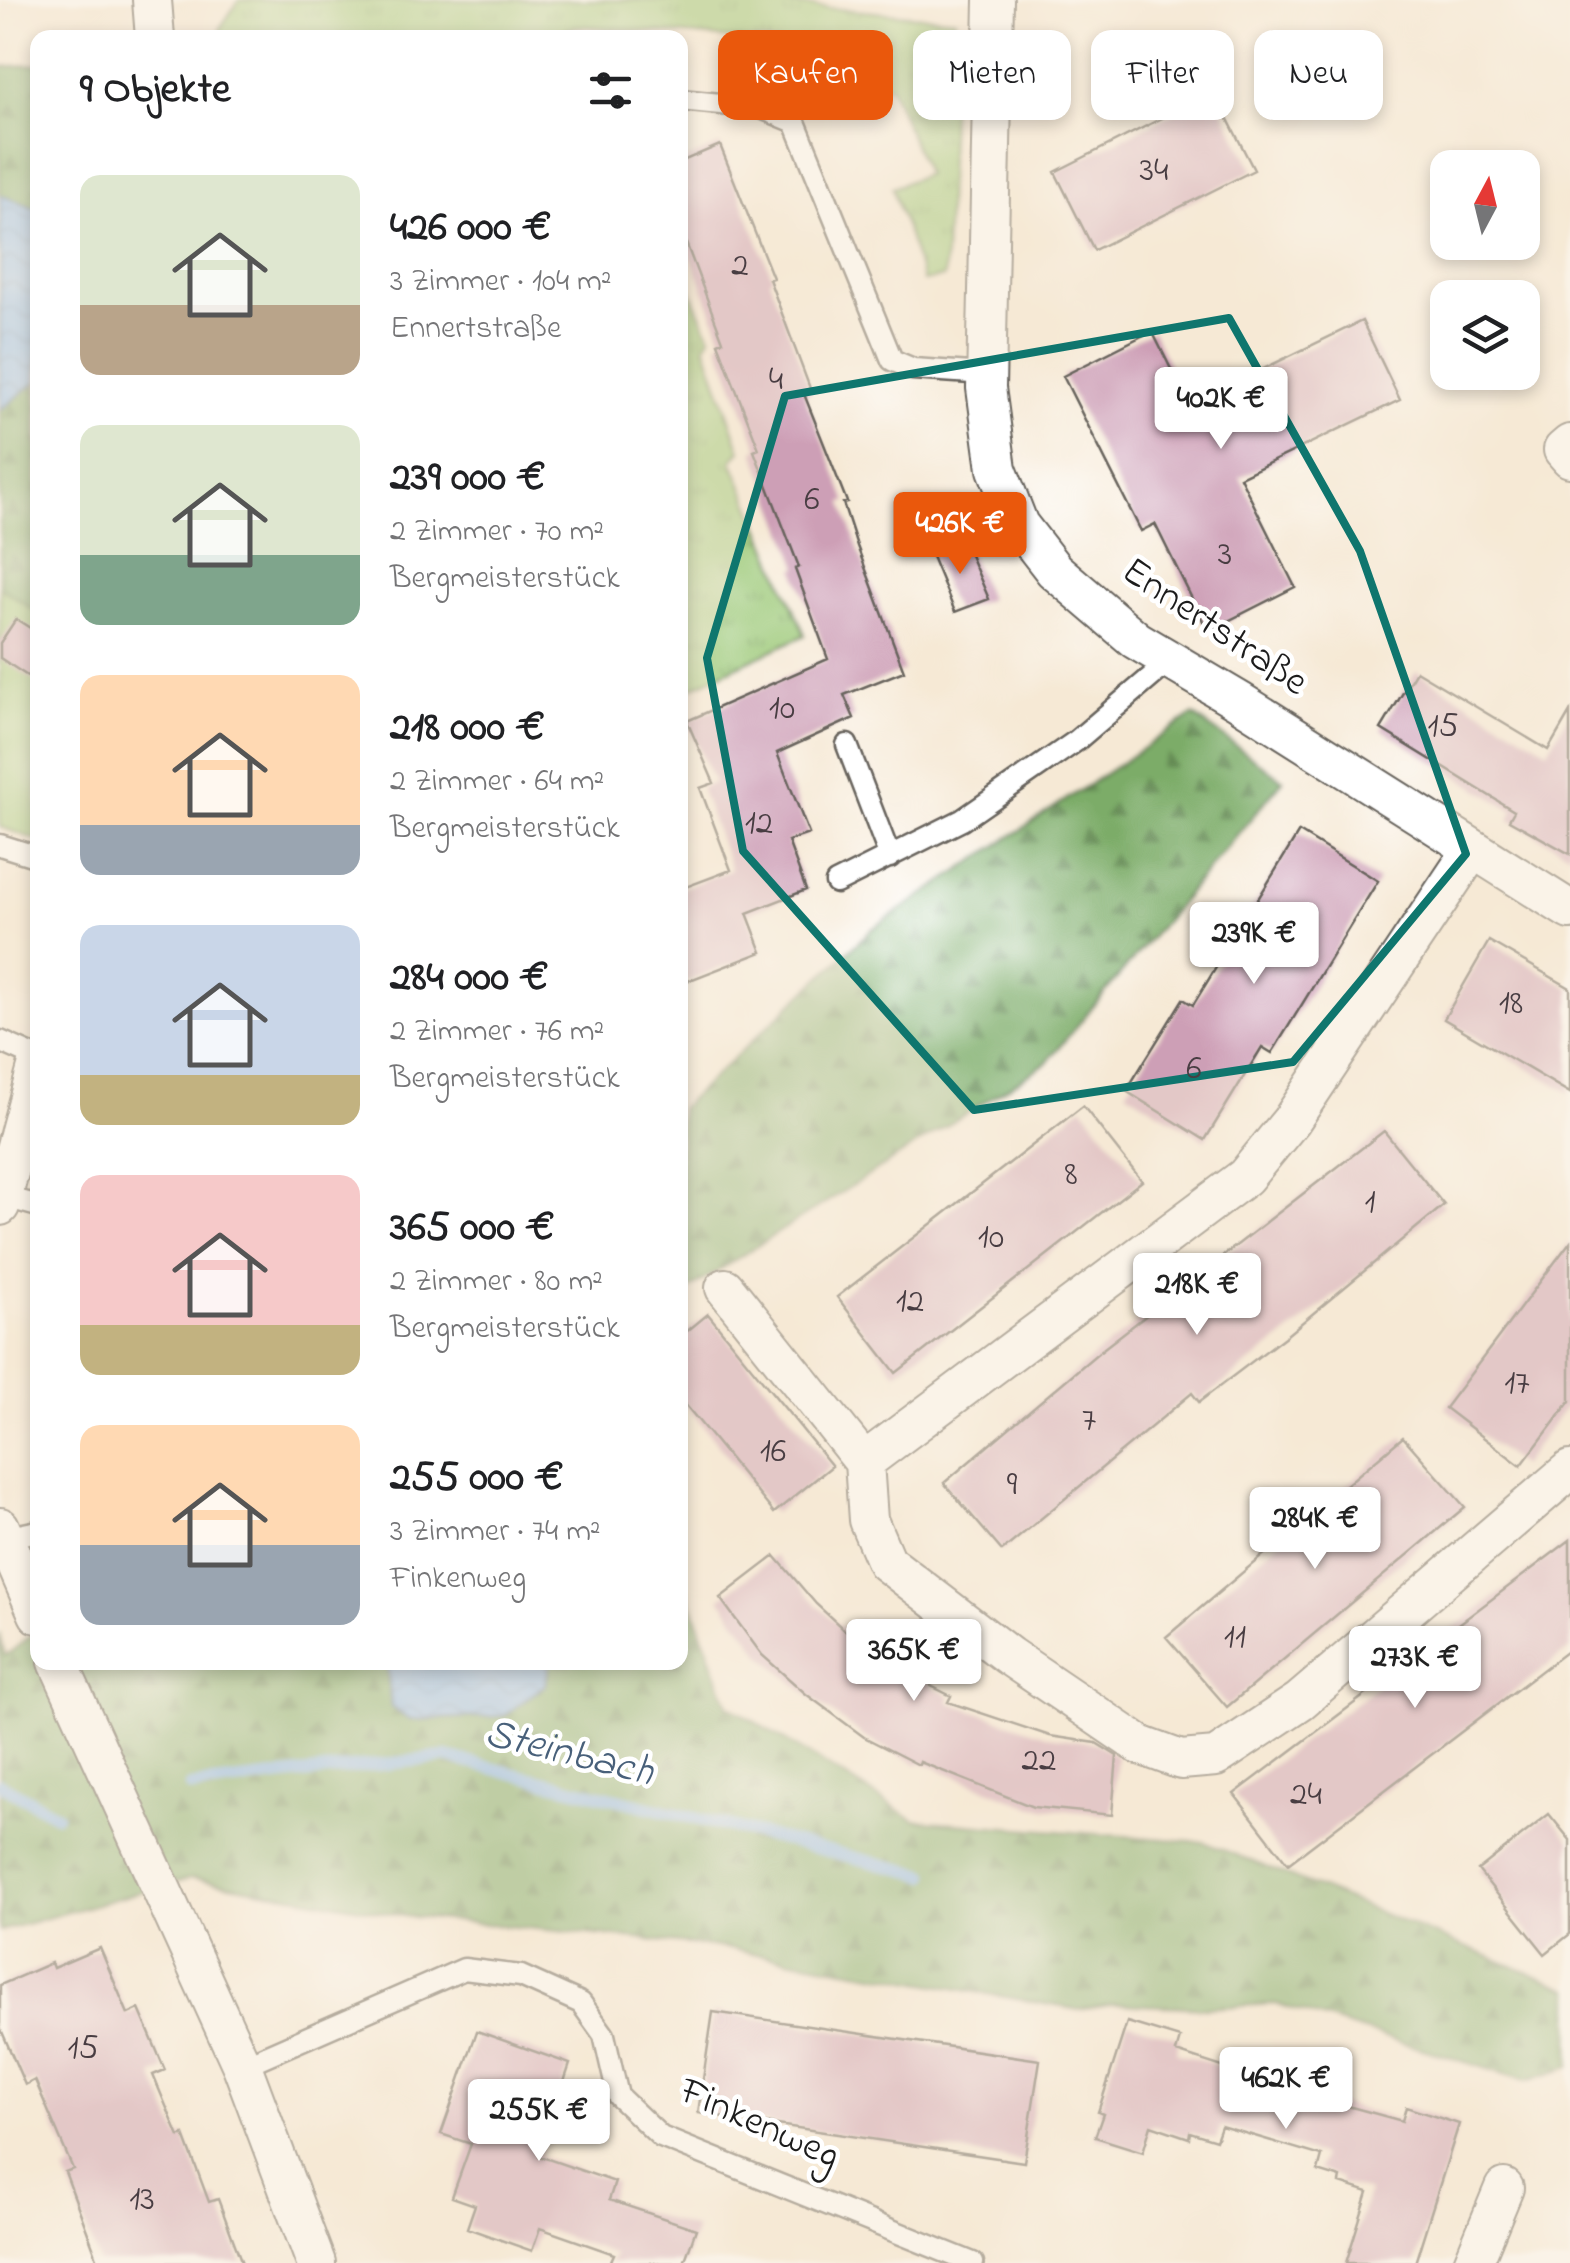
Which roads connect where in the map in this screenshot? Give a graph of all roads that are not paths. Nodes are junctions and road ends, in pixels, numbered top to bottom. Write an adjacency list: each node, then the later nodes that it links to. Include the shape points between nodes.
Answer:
1 (152, 0): 3 (street)
2 (994, 0): 5 (street, Ennertstraße)
3 (155, 30)
4 (688, 101): 5 (lane, via 761,108 795,122 892,360 913,369)
5 (986, 374): 8 (street, Ennertstraße, via 997,469 1019,525 1054,570 1136,640)
6 (1570, 444): 7 (street, via 1562,450)
7 (1570, 458)
8 (1171, 660): 11 (street, Ennertstraße); 13 (lane, via 1076,741 962,820)
9 (847, 745): 13 (lane)
10 (0, 844): 12 (lane)
11 (1472, 850): 15 (street, Ennertstraße); 21 (street, via 1291,1121 1245,1177)
12 (30, 854)
13 (890, 856): 14 (lane)
14 (836, 883)
15 (1570, 910)
16 (0, 1041): 17 (lane)
17 (30, 1057)
18 (30, 1106): 19 (street)
19 (13, 1203)
20 (726, 1288): 21 (street)
21 (864, 1462): 22 (street, via 868,1520 886,1562 1140,1745 1181,1760 1216,1758 1300,1701)
22 (1570, 1470)
23 (14, 1532): 24 (street)
24 (30, 1587)
25 (62, 1670): 26 (street)
26 (242, 2066): 28 (street); 29 (lane, Finkenweg, via 464,1968 521,1976 581,2003 604,2035 618,2096 661,2137)
27 (1504, 2188): 30 (street)
28 (316, 2263)
29 (973, 2263)
30 (1473, 2263)

